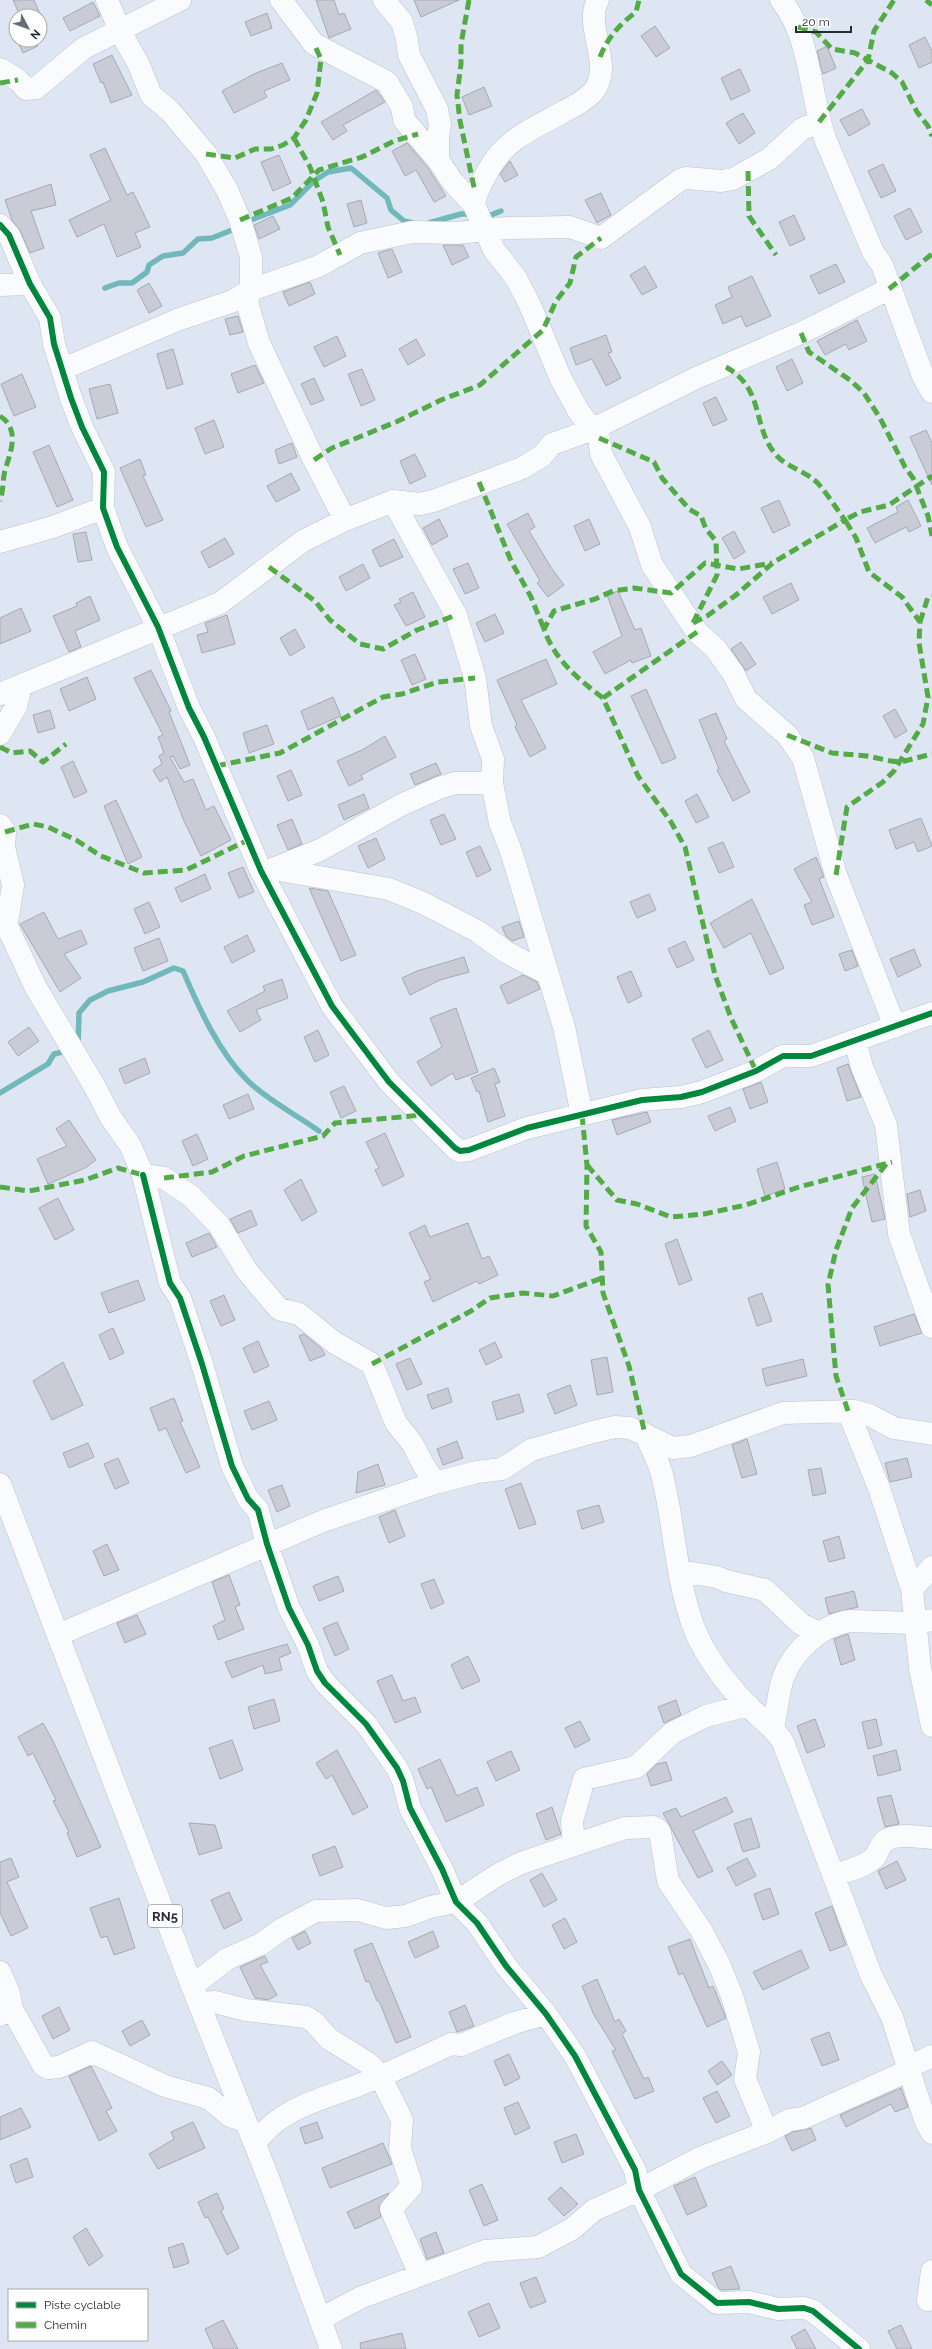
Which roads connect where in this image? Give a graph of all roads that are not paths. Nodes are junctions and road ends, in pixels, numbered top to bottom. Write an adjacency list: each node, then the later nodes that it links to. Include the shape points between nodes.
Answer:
1 (107, 0): 7 (main road)
2 (180, 0): 7 (main road)
3 (281, 0): 10 (main road, via 314,44 387,82 402,107 404,120)
4 (384, 0): 10 (main road, via 402,22 409,55 437,109 440,125)
5 (598, 0): 11 (main road, via 595,5 595,23 601,71 594,90 575,106 527,129 510,142 492,162 475,192)
6 (781, 0): 9 (main road, via 798,27)
7 (120, 31): 8 (main road, via 84,48 45,82 29,90); 17 (main road, via 152,95 206,154 227,190 240,220 251,257)
8 (0, 69)
9 (819, 122): 13 (main road, via 802,130 769,159 733,179 680,180 601,238 570,227 507,228); 16 (main road, via 873,252 882,265)
10 (438, 160): 11 (main road, via 452,181)
11 (474, 204): 13 (main road)
12 (0, 225): 14 (main road, via 9,235)
13 (485, 232): 17 (main road, via 412,232 360,243 319,266); 20 (main road, via 494,250 516,278 530,303 561,379)
14 (30, 284): 15 (main road); 18 (main road, via 50,318 54,344)
15 (0, 285)
16 (889, 289): 19 (main road, via 923,376); 20 (main road, via 807,330 696,378)
17 (251, 290): 18 (main road, via 233,301 177,320); 23 (main road, via 247,307 259,343)
18 (64, 369): 22 (main road, via 82,427 104,472)
19 (932, 392)
20 (591, 430): 21 (main road, via 552,444 542,456 522,468 433,501 420,504); 35 (main road, via 599,438 600,454 640,527 652,565 697,632 715,648 733,673 746,699 787,735 803,758 836,875)
21 (393, 501): 23 (main road); 29 (main road, via 456,615 475,678 481,726 493,759)
22 (103, 508): 24 (main road, via 53,527); 25 (main road, via 117,547)
23 (345, 520): 25 (main road, via 303,541 220,602)
24 (0, 542)
25 (158, 627): 26 (main road); 31 (main road, via 189,708)
26 (21, 685): 27 (main road); 28 (main road, via 14,711)
27 (0, 694)
28 (0, 734)
29 (492, 784): 31 (main road, via 455,783 439,788 401,805 320,850); 33 (main road, via 500,823 511,851)
30 (0, 825): 32 (main road, via 5,832 4,847 13,885 8,917)
31 (267, 870): 33 (main road, via 389,889 423,903 477,931 506,952); 37 (main road, via 332,1006 389,1082 455,1148 460,1151 469,1150 526,1128)
32 (3, 924): 38 (main road, via 68,1046 74,1051 111,1118 133,1149)
33 (548, 974): 37 (main road, via 564,1027)
34 (932, 1013): 35 (main road)
35 (896, 1027): 36 (main road)
36 (855, 1041): 37 (main road, via 811,1056 783,1056 756,1071 702,1092 681,1097 642,1100); 39 (main road, via 862,1067 886,1125 899,1234)
37 (582, 1115)
38 (143, 1175): 43 (main road, via 164,1178 191,1196 219,1225 247,1271 279,1309 299,1314 335,1343 372,1364 396,1423 412,1443); 45 (main road, via 170,1282 180,1298 232,1466 248,1499 258,1510)
39 (932, 1327)
40 (848, 1412): 41 (main road, via 783,1413 691,1446 673,1448); 42 (main road, via 869,1414 894,1428); 48 (main road, via 879,1488)
41 (645, 1434): 43 (main road, via 630,1428 615,1427 593,1432 531,1450 502,1469 477,1472); 47 (main road, via 663,1478)
42 (932, 1434)
43 (435, 1483): 45 (main road, via 323,1521)
44 (0, 1484): 51 (main road, RN5)
45 (267, 1544): 51 (main road); 58 (main road, via 291,1612 308,1645 317,1671 325,1683 366,1724 400,1773 410,1808)
46 (932, 1567): 48 (main road)
47 (679, 1571): 50 (main road, via 717,1577 765,1590 801,1624); 52 (main road, via 694,1628 715,1666)
48 (912, 1589): 49 (main road)
49 (923, 1621): 50 (main road, via 840,1622); 53 (main road, via 918,1635 920,1668)
50 (819, 1633): 54 (main road, via 798,1653 786,1670)
51 (58, 1635): 60 (main road, RN5)
52 (748, 1706): 54 (main road); 56 (main road, via 706,1716 672,1733 636,1767 584,1779 572,1821)
53 (932, 1726)
54 (773, 1727): 57 (main road, via 788,1753)
55 (932, 1838): 57 (main road, via 915,1835 890,1839 885,1841 873,1858 865,1864)
56 (574, 1845): 58 (main road, via 516,1865); 67 (main road, via 624,1828 646,1826 658,1829 668,1881 701,1930 732,1996 750,2052 745,2079)
57 (834, 1875): 64 (main road, via 868,1969 892,2018)
58 (456, 1902): 60 (main road, via 430,1907 394,1919 358,1910 316,1911 282,1929 261,1944 227,1959); 62 (main road, via 477,1923 506,1966)
59 (0, 1972): 61 (main road, via 9,1993)
60 (196, 1995): 65 (main road, via 246,2010 276,2012 310,2019 329,2038 358,2056); 66 (main road, RN5)
61 (6, 2012): 66 (main road, via 43,2065 48,2068 59,2067 92,2052 165,2086 208,2098 230,2116)
62 (546, 2014): 65 (main road, via 514,2023 461,2045 451,2044); 70 (main road, via 575,2056 601,2102 635,2170)
63 (932, 2056): 64 (main road)
64 (907, 2068): 67 (main road, via 901,2074 803,2118 788,2120); 68 (main road)
65 (380, 2076): 69 (main road, via 301,2107 274,2122); 72 (main road, via 402,2120 400,2149 411,2185 390,2209)
66 (244, 2121): 69 (main road, RN5)
67 (767, 2132): 70 (main road, via 700,2158)
68 (932, 2133)
69 (255, 2144): 74 (main road, RN5)
70 (639, 2190): 72 (main road, via 594,2210 572,2229 538,2247 485,2252); 76 (main road, via 681,2274 713,2301 724,2304 749,2302 778,2309 808,2309)
71 (932, 2271): 73 (main road)
72 (420, 2275): 74 (main road, via 362,2297)
73 (928, 2300)
74 (320, 2319): 75 (main road, RN5)
75 (331, 2349)
76 (859, 2349)

